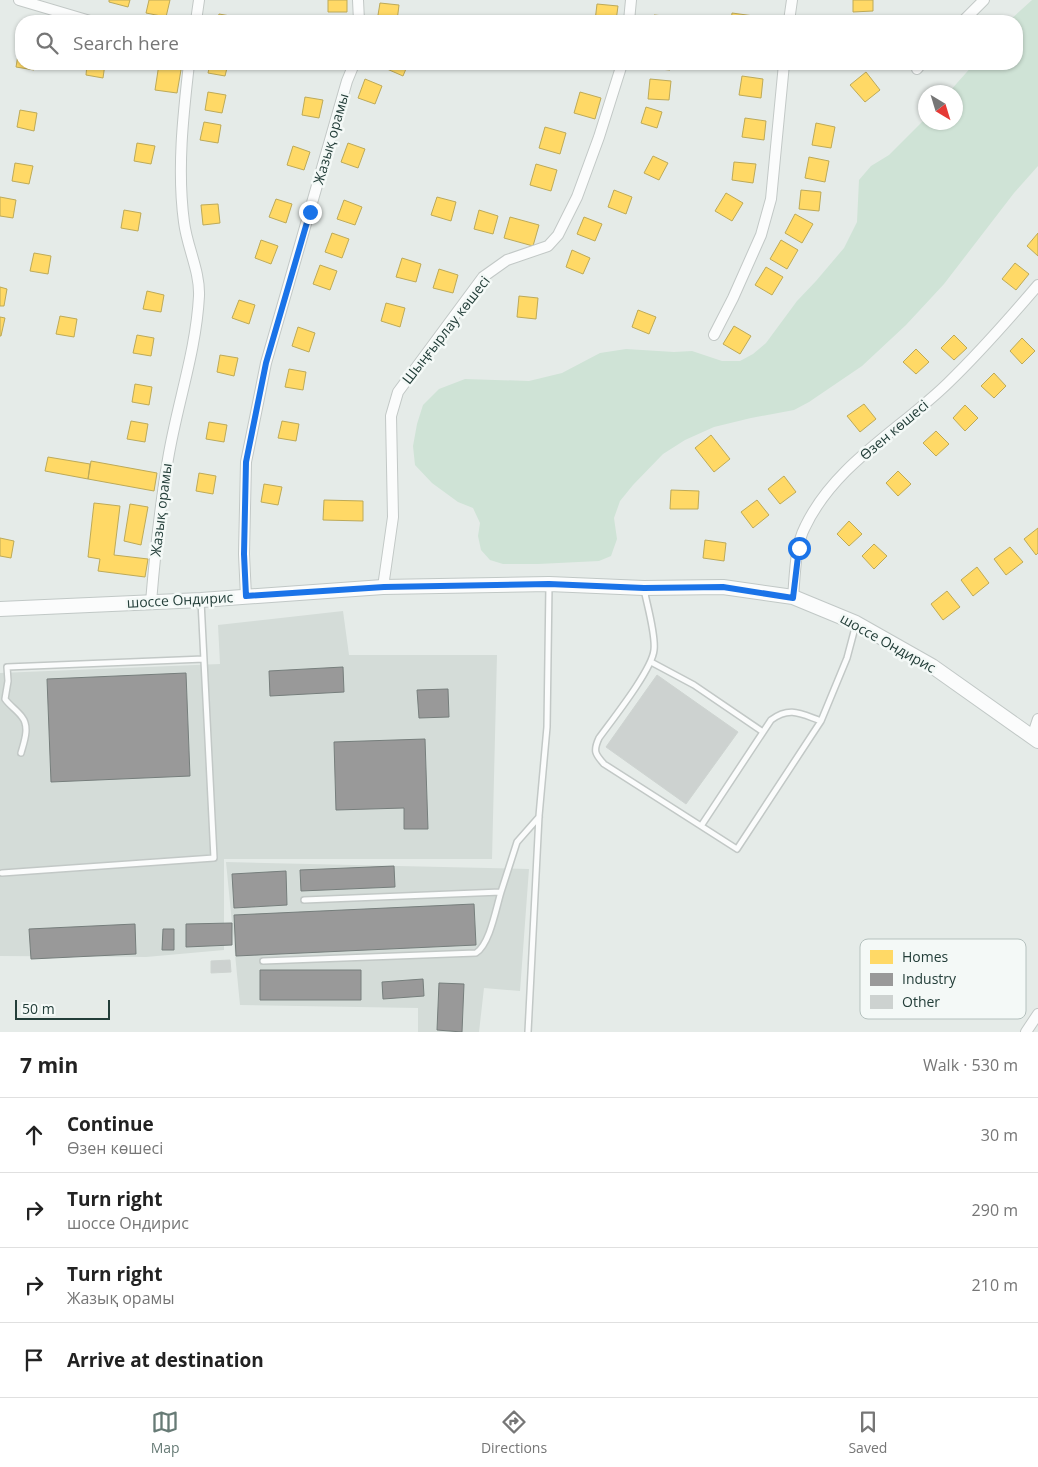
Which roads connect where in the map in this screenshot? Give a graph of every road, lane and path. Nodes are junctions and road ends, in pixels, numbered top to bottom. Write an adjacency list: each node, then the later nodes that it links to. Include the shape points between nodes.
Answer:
1 (19, 0): 7 (street)
2 (199, 0): 8 (street)
3 (358, 0): 9 (street)
4 (631, 0): 10 (street)
5 (792, 0): 11 (street)
6 (984, 0): 12 (street)
7 (70, 15)
8 (197, 15)
9 (359, 15)
10 (630, 15)
11 (790, 15)
12 (969, 15)
13 (189, 70): 25 (street, Жазық орамы, via 182,130 182,191 185,230 196,267 199,293 195,336 168,458)
14 (352, 70): 22 (street, Жазық орамы, via 266,363 246,462)
15 (620, 70): 20 (street, Шыңғырлау көшесі, via 577,197 558,235 548,246 507,260 483,277 398,392 392,416 393,517)
16 (783, 70): 18 (street, via 771,199 761,235)
17 (1038, 285): 23 (street, Өзен көшесі, via 948,384 850,467 814,508 803,529)
18 (714, 335)
19 (549, 584): 20 (main road, шоссе Ондирис); 21 (main road, шоссе Ондирис); 35 (lane, via 547,727)
20 (384, 587): 22 (main road, шоссе Ондирис)
21 (644, 588): 23 (main road, шоссе Ондирис, via 723,587); 29 (lane, via 654,644)
22 (246, 596): 24 (main road, шоссе Ондирис)
23 (793, 598): 27 (main road, шоссе Ондирис)
24 (202, 600): 25 (main road, шоссе Ондирис); 28 (lane)
25 (151, 602): 26 (main road, шоссе Ондирис)
26 (0, 609)
27 (856, 623): 31 (lane, via 847,658); 33 (main road, шоссе Ондирис, via 932,666)
28 (204, 659): 34 (lane, via 7,667 5,699 23,718 26,730); 37 (lane, via 214,858)
29 (651, 662): 32 (lane, via 694,685); 36 (lane, via 599,738 595,746 596,755 604,764)
30 (1038, 719): 33 (street)
31 (821, 721): 32 (lane, via 792,711 771,720); 36 (lane, via 737,850)
32 (763, 732): 36 (lane)
33 (1035, 739)
34 (21, 753)
35 (540, 816): 38 (lane, via 517,842); 42 (lane)
36 (701, 826)
37 (2, 872)
38 (501, 892): 39 (lane); 40 (lane, via 483,947 476,953)
39 (304, 900)
40 (263, 961)
41 (1038, 1014): 43 (street)
42 (528, 1032)
43 (1026, 1032)

